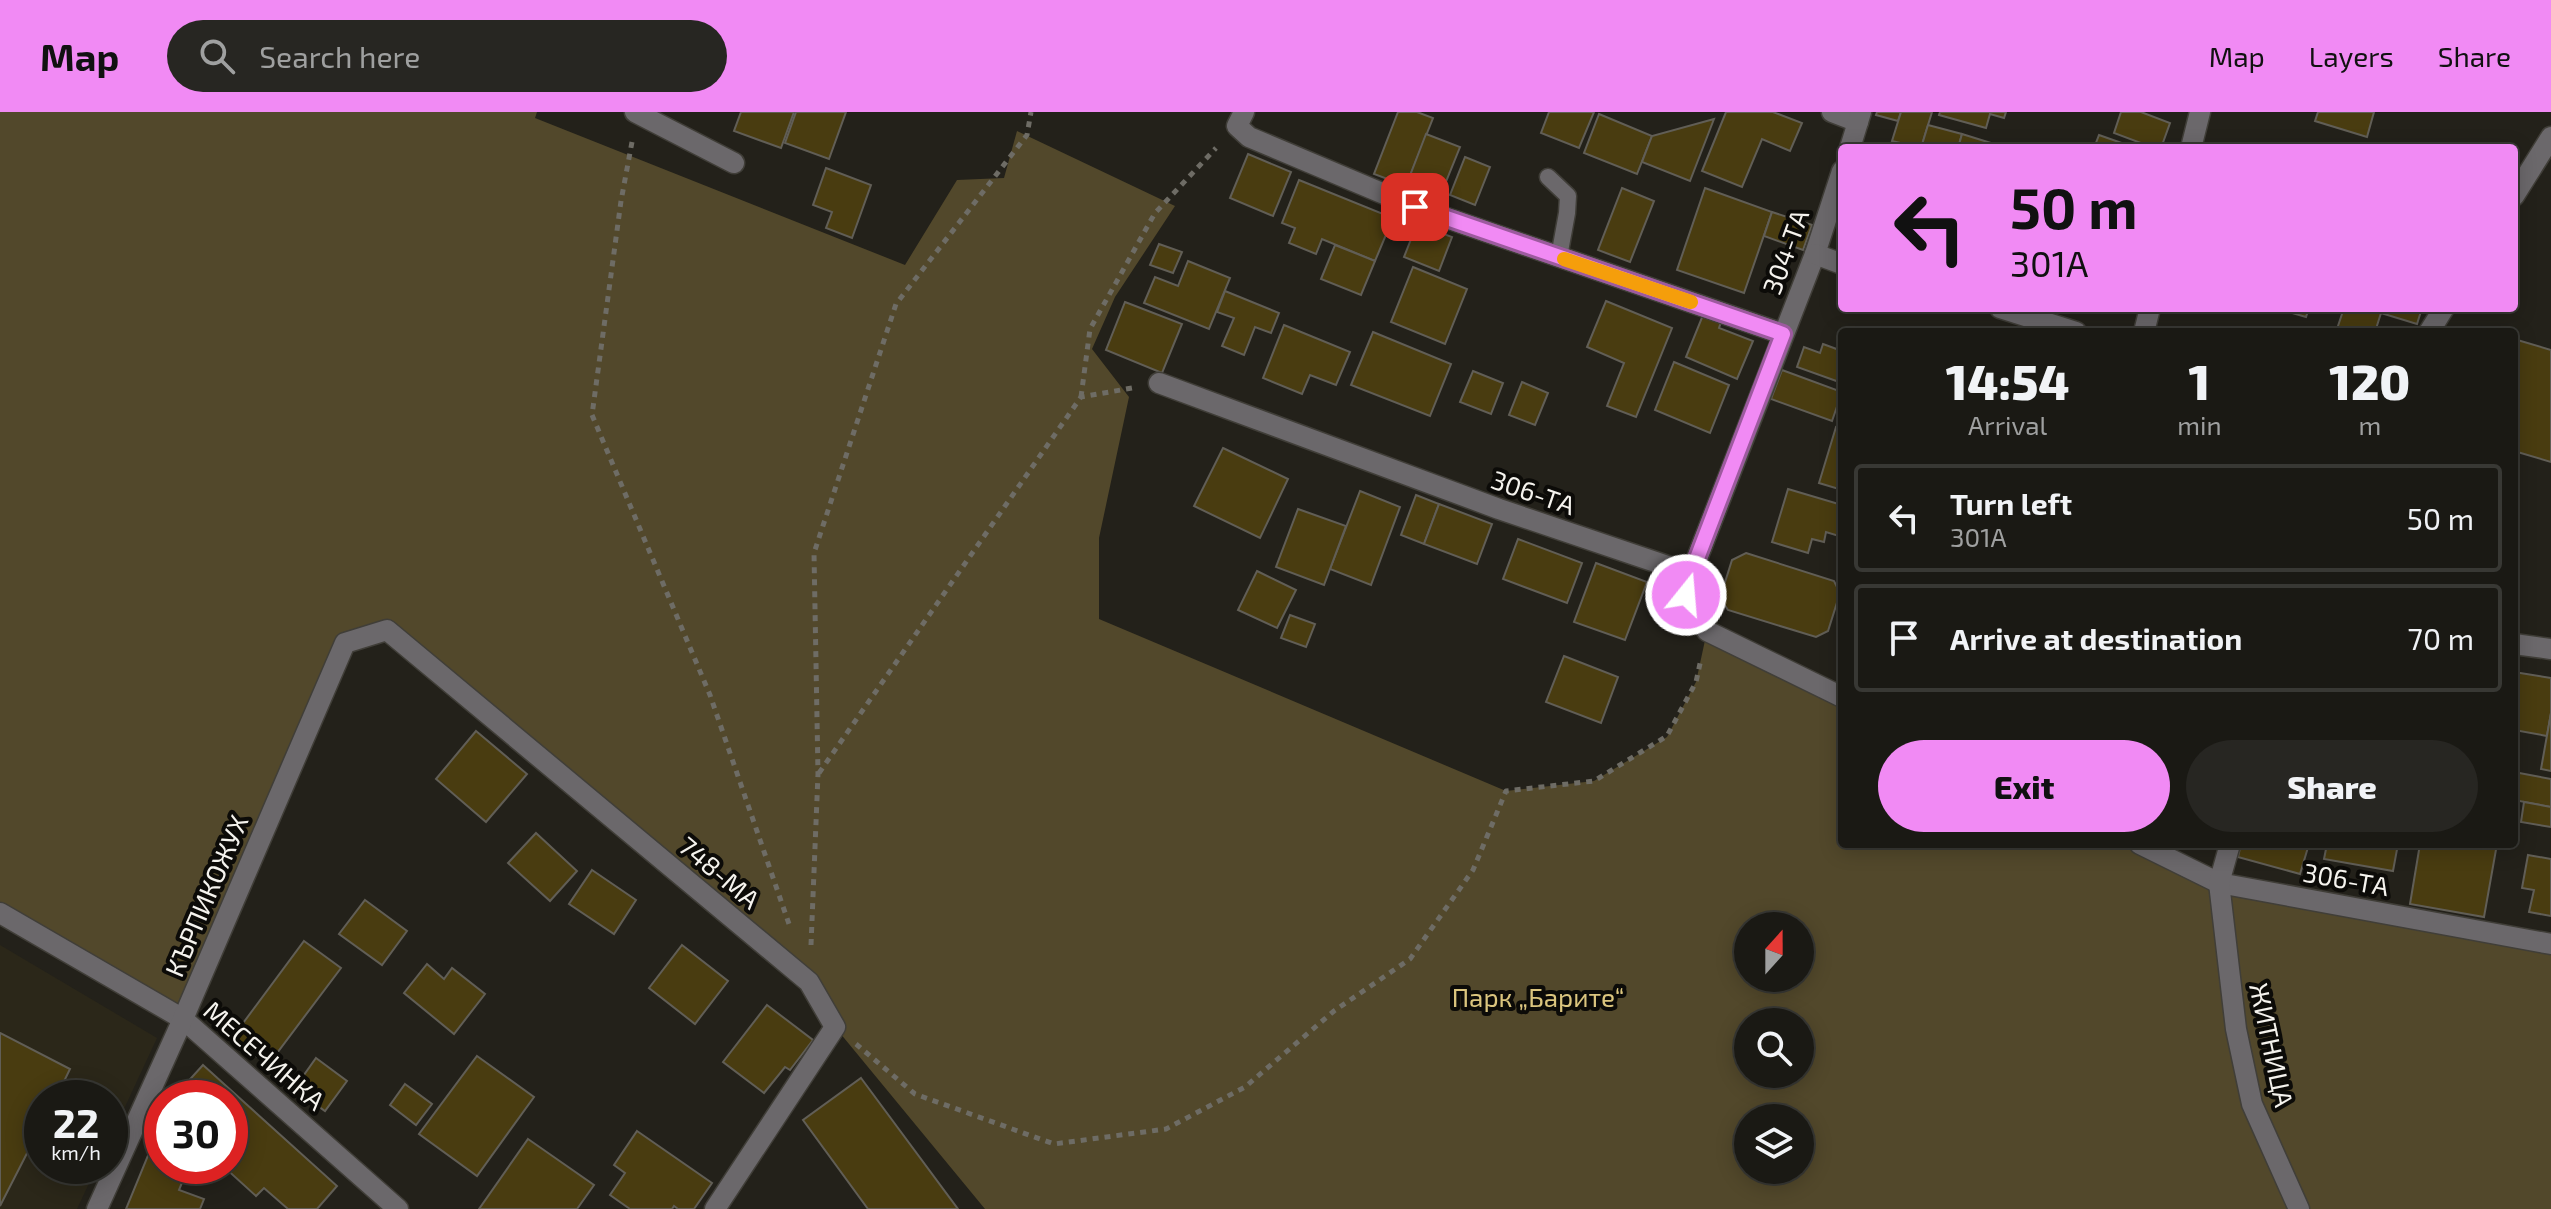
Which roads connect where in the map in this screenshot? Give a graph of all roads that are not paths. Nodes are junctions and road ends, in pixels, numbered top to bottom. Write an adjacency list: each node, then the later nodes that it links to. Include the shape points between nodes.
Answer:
1 (1832, 112): 4 (street)
2 (2200, 112): 8 (street)
3 (636, 114): 9 (street)
4 (1859, 117): 7 (street)
5 (1241, 119): 14 (street, via 1249,137 1415,207)
6 (2551, 137): 12 (street)
7 (1851, 144)
8 (2192, 144)
9 (734, 163)
10 (1548, 177): 14 (lane, via 1568,196)
11 (1838, 183): 13 (street, 304-ТА)
12 (2518, 190)
13 (1815, 254): 15 (street); 18 (street, 304-ТА)
14 (1559, 257): 18 (street)
15 (1838, 263)
16 (2013, 312): 17 (street)
17 (2063, 328)
18 (1783, 334): 20 (street, 304-ТА)
19 (1159, 383): 20 (street, 306-ТА)
20 (1691, 574): 24 (street, via 1686,595 1707,631)
21 (387, 630): 30 (street, КЪРПИКОЖУХ, via 345,643); 33 (street, 748-МА, via 809,982 835,1027)
22 (2518, 645): 23 (street)
23 (2551, 649)
24 (1838, 695)
25 (2148, 848): 27 (street, 306-ТА)
26 (2229, 848): 27 (street)
27 (2219, 883): 29 (street, 306-ТА); 34 (street, ЖИТНИЦА, via 2236,1029 2252,1104)
28 (0, 913): 30 (street, МЕСЕЧИНКА)
29 (2551, 944)
30 (183, 1019): 31 (street, КЪРПИКОЖУХ); 32 (street, МЕСЕЧИНКА)
31 (97, 1209)
32 (398, 1209)
33 (715, 1209)
34 (2299, 1209)

